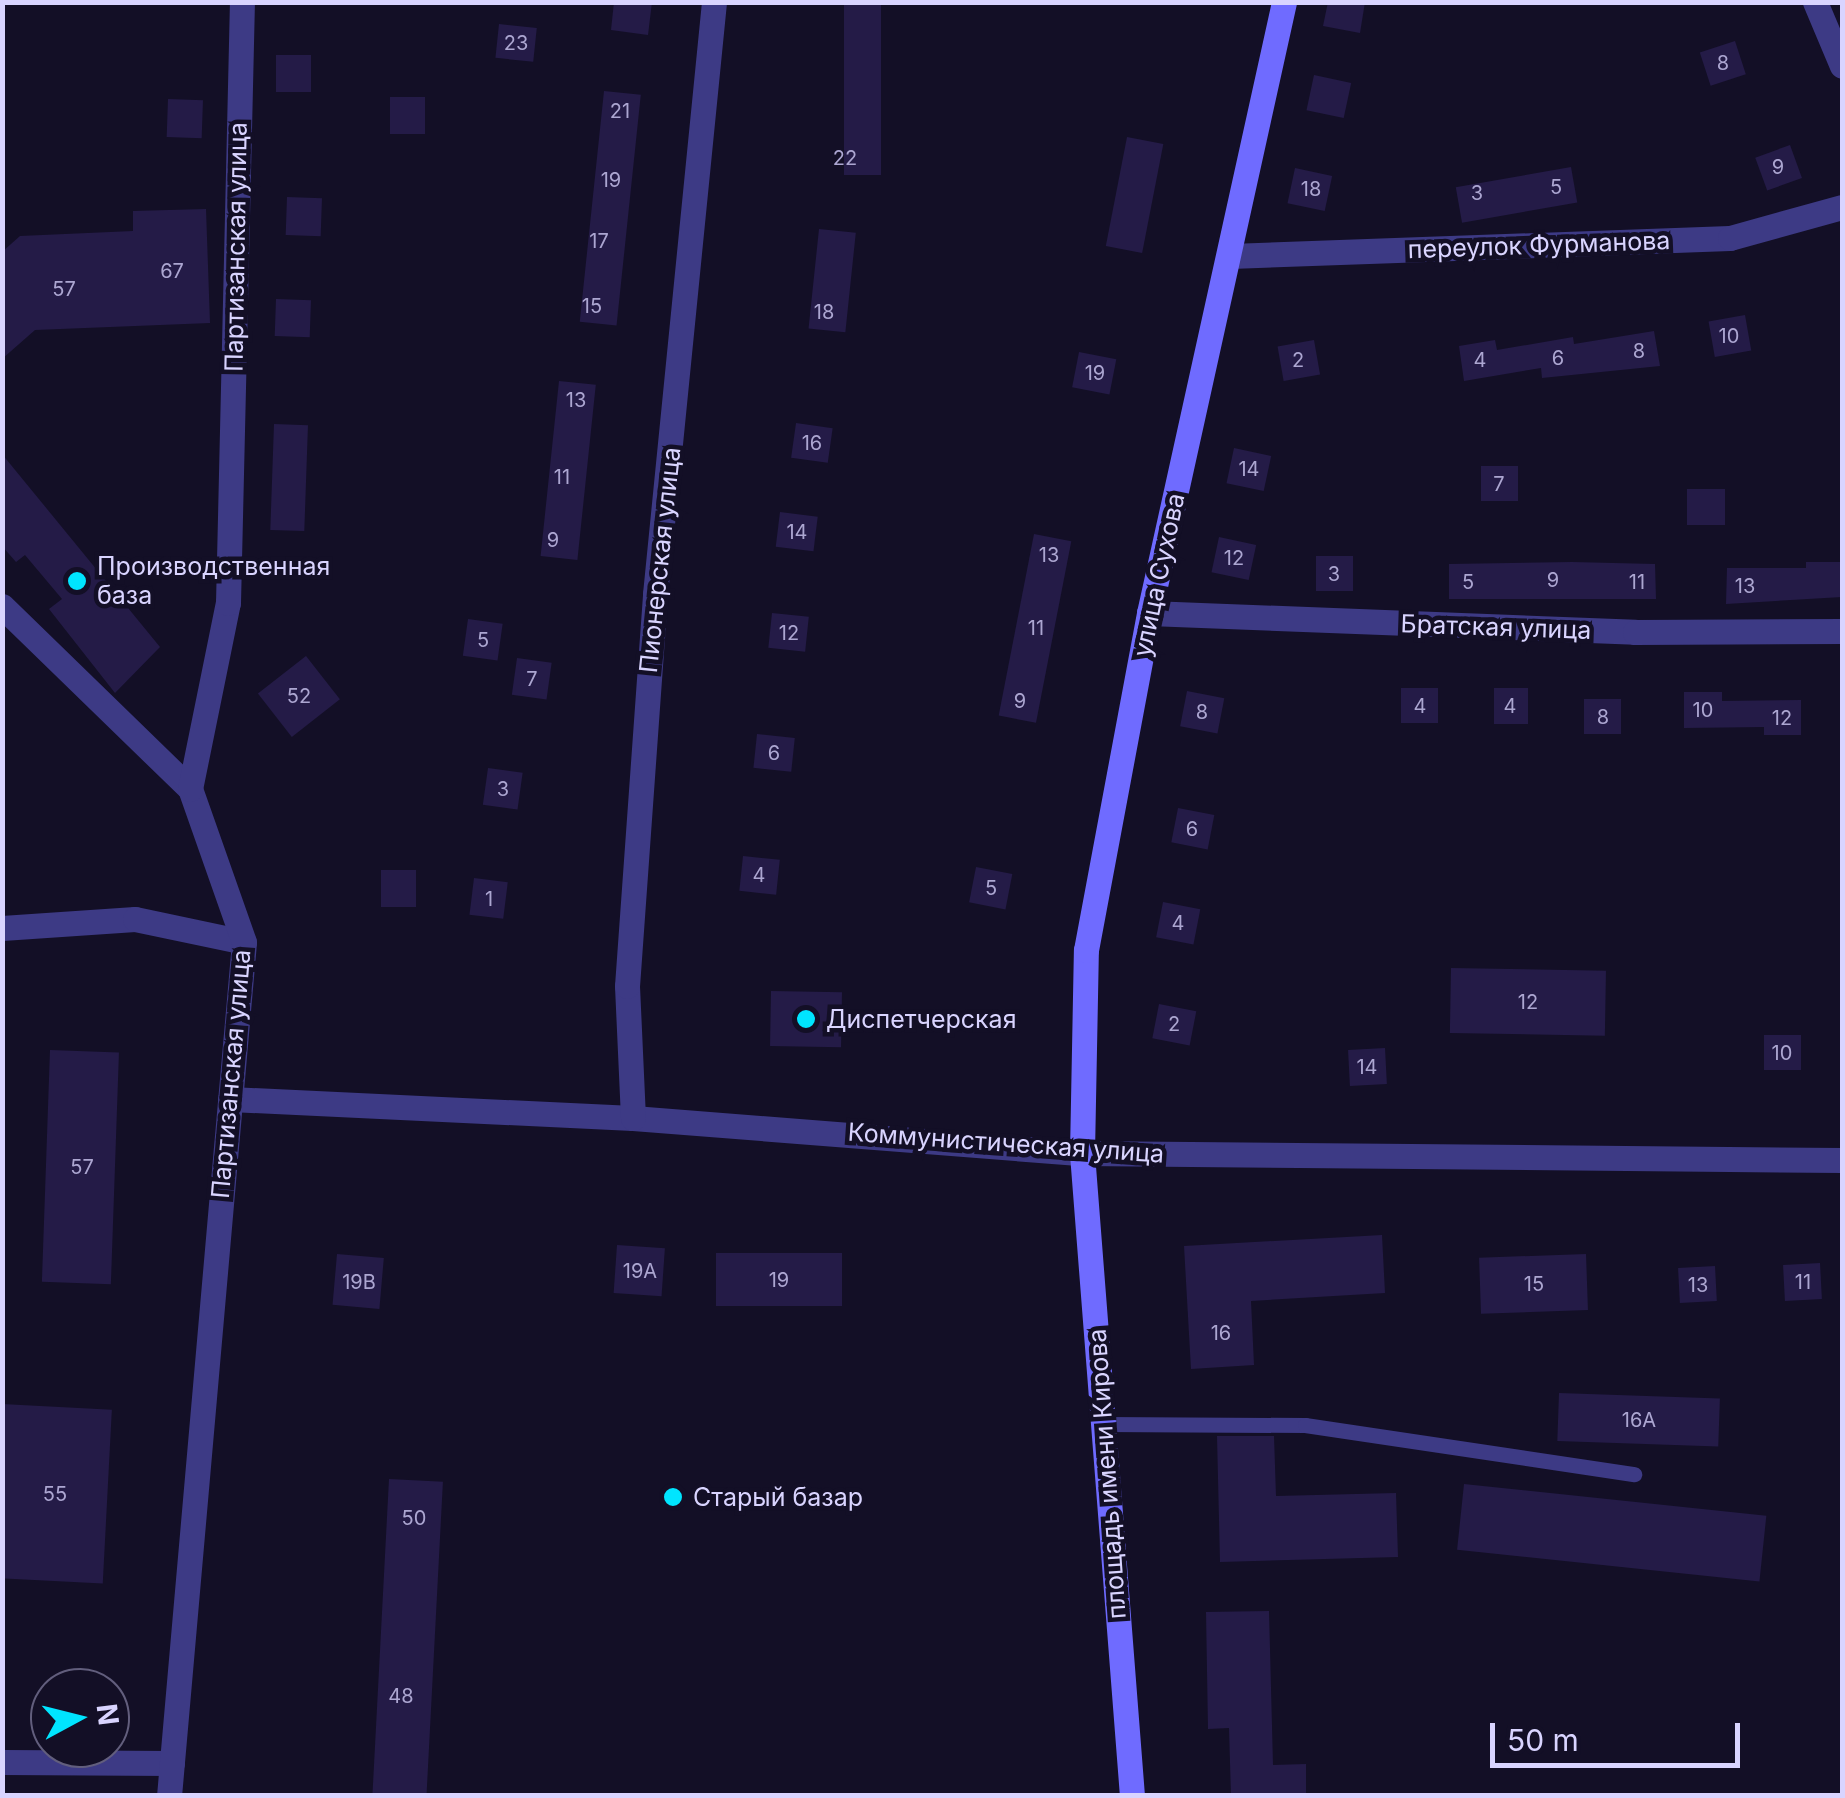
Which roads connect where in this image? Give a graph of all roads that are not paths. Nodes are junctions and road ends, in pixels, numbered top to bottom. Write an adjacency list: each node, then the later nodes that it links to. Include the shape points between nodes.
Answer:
1 (242, 2): 11 (street, Партизанская улица, via 228,603)
2 (714, 2): 15 (street, Пионерская улица, via 653,614 626,986)
3 (1284, 2): 7 (street, улица Сухова)
4 (1815, 2): 5 (street)
5 (1842, 62)
6 (1842, 207): 7 (street, переулок Фурманова, via 1730,238)
7 (1230, 256): 9 (street, улица Сухова)
8 (2, 606): 11 (street)
9 (1149, 613): 10 (street, Братская улица, via 1635,632); 16 (street, улица Сухова, via 1086,950)
10 (1842, 631)
11 (190, 789): 13 (street, Партизанская улица)
12 (2, 928): 13 (street, via 135,918)
13 (244, 942): 14 (street, Партизанская улица)
14 (230, 1099): 15 (street, Коммунистическая улица); 21 (street, Партизанская улица)
15 (632, 1118): 16 (street, Коммунистическая улица)
16 (1082, 1153): 17 (street, Коммунистическая улица); 18 (street, площадь имени Кирова)
17 (1842, 1160)
18 (1103, 1424): 19 (lane, via 1306,1425); 23 (street, площадь имени Кирова)
19 (1634, 1474)
20 (2, 1762): 21 (street)
21 (172, 1764): 22 (street, Партизанская улица)
22 (169, 1796)
23 (1132, 1796)

